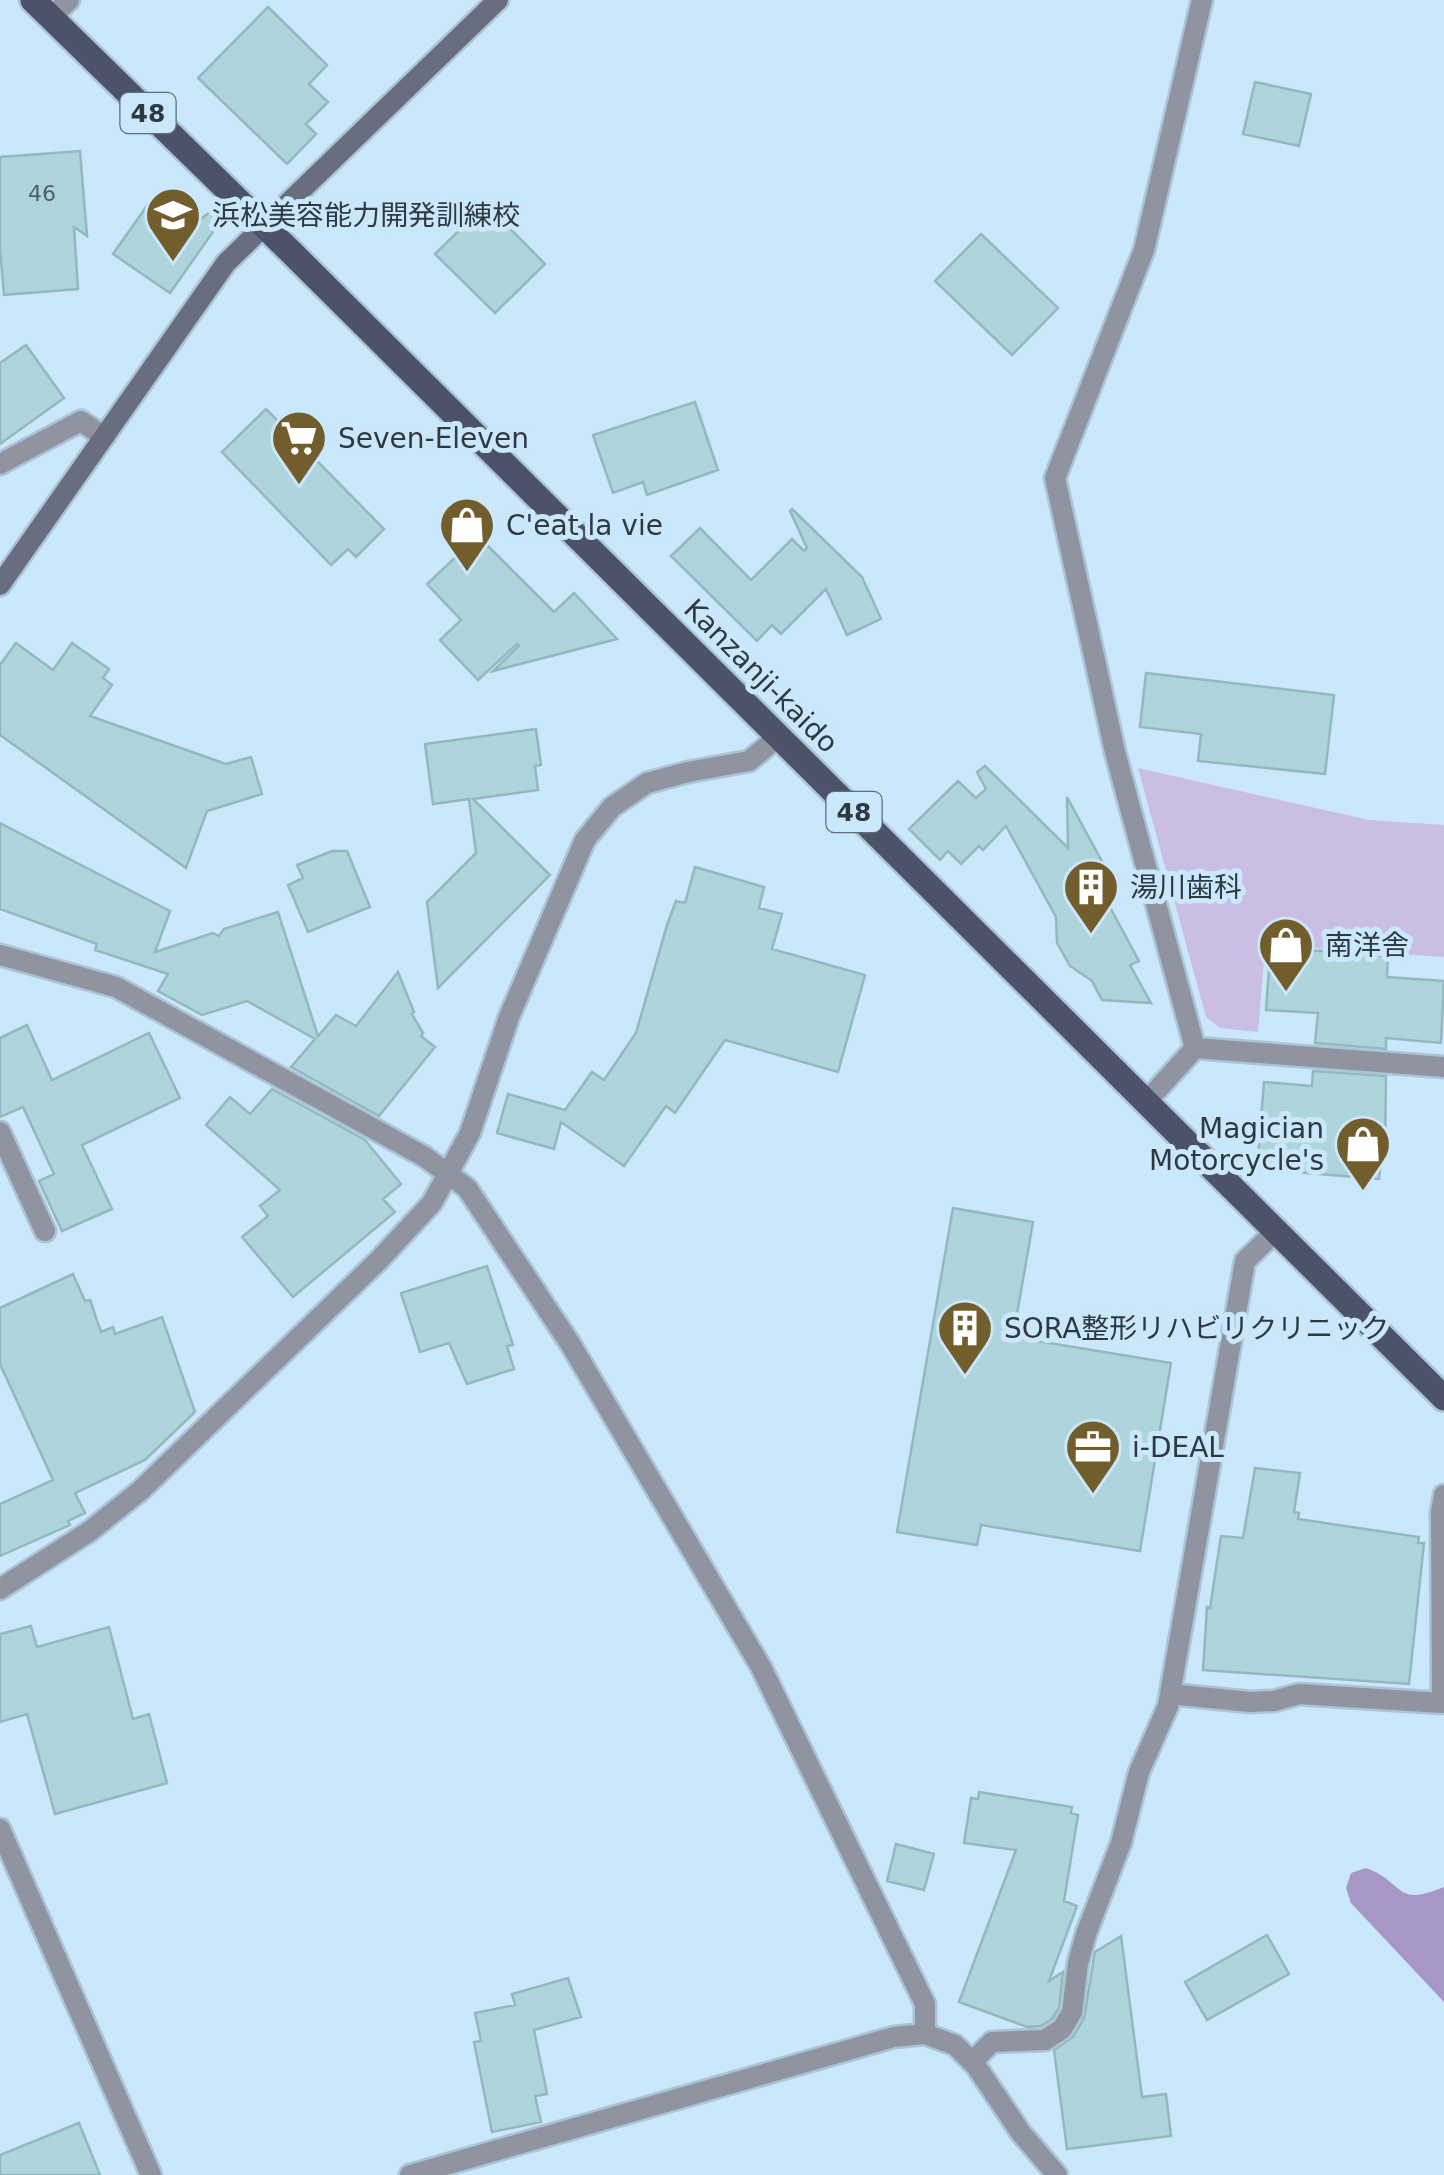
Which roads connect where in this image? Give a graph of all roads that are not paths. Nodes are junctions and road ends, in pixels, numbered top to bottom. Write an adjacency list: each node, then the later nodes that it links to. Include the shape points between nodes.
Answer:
1 (498, 0): 4 (street)
2 (1202, 0): 10 (street, via 1144,250 1055,478 1115,752)
3 (51, 6): 4 (main road, Kanzanji-kaido / 48)
4 (264, 226): 5 (street, via 226,263); 8 (main road, Kanzanji-kaido / 48)
5 (104, 437): 6 (street, via 82,421); 7 (street)
6 (0, 464)
7 (0, 586)
8 (778, 736): 12 (main road, Kanzanji-kaido / 48); 14 (street, via 749,761 648,783 612,807 585,840)
9 (0, 955): 14 (street, via 116,987)
10 (1195, 1048): 11 (street); 12 (street)
11 (1444, 1067)
12 (1146, 1102): 16 (main road, Kanzanji-kaido / 48)
13 (0, 1132): 15 (street)
14 (450, 1175): 19 (street, via 407,1233 141,1490); 22 (street, via 467,1188 571,1345 761,1666 925,2004)
15 (45, 1231)
16 (1276, 1231): 17 (main road, Kanzanji-kaido / 48); 20 (street, via 1245,1261)
17 (1444, 1398)
18 (1444, 1495): 20 (street, via 1442,1703 1299,1694 1250,1702)
19 (0, 1590)
20 (1170, 1694): 23 (street, via 1086,1934 1072,2012 1044,2040 992,2042)
21 (0, 1829): 24 (street)
22 (926, 2034): 23 (street, via 954,2045); 25 (street, via 894,2037)
23 (972, 2062): 26 (street)
24 (151, 2175)
25 (410, 2175)
26 (1057, 2175)

